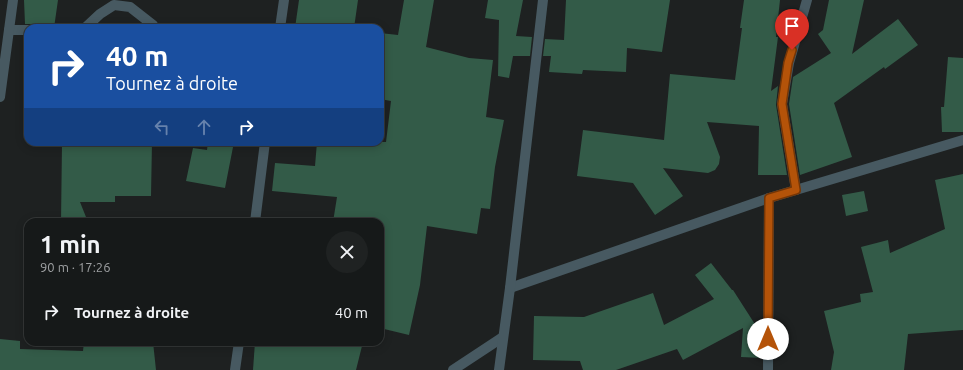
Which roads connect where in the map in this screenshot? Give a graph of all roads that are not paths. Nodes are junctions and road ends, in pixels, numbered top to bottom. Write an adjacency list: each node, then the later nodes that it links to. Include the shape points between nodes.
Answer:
1 (13, 0): 8 (street)
2 (284, 0): 7 (street)
3 (543, 0): 16 (street)
4 (807, 0): 13 (street, via 788,63 782,104)
5 (89, 24): 6 (street, via 114,5 130,8)
6 (152, 24)
7 (281, 24)
8 (9, 30): 9 (street); 10 (street)
9 (24, 30)
10 (0, 97)
11 (963, 140): 13 (street)
12 (264, 146): 15 (street)
13 (796, 190): 14 (street)
14 (769, 198): 16 (street); 22 (street)
15 (255, 218)
16 (510, 288): 17 (street)
17 (503, 337): 20 (street); 21 (street)
18 (238, 346): 19 (street)
19 (235, 370)
20 (453, 370)
21 (499, 370)
22 (768, 370)

